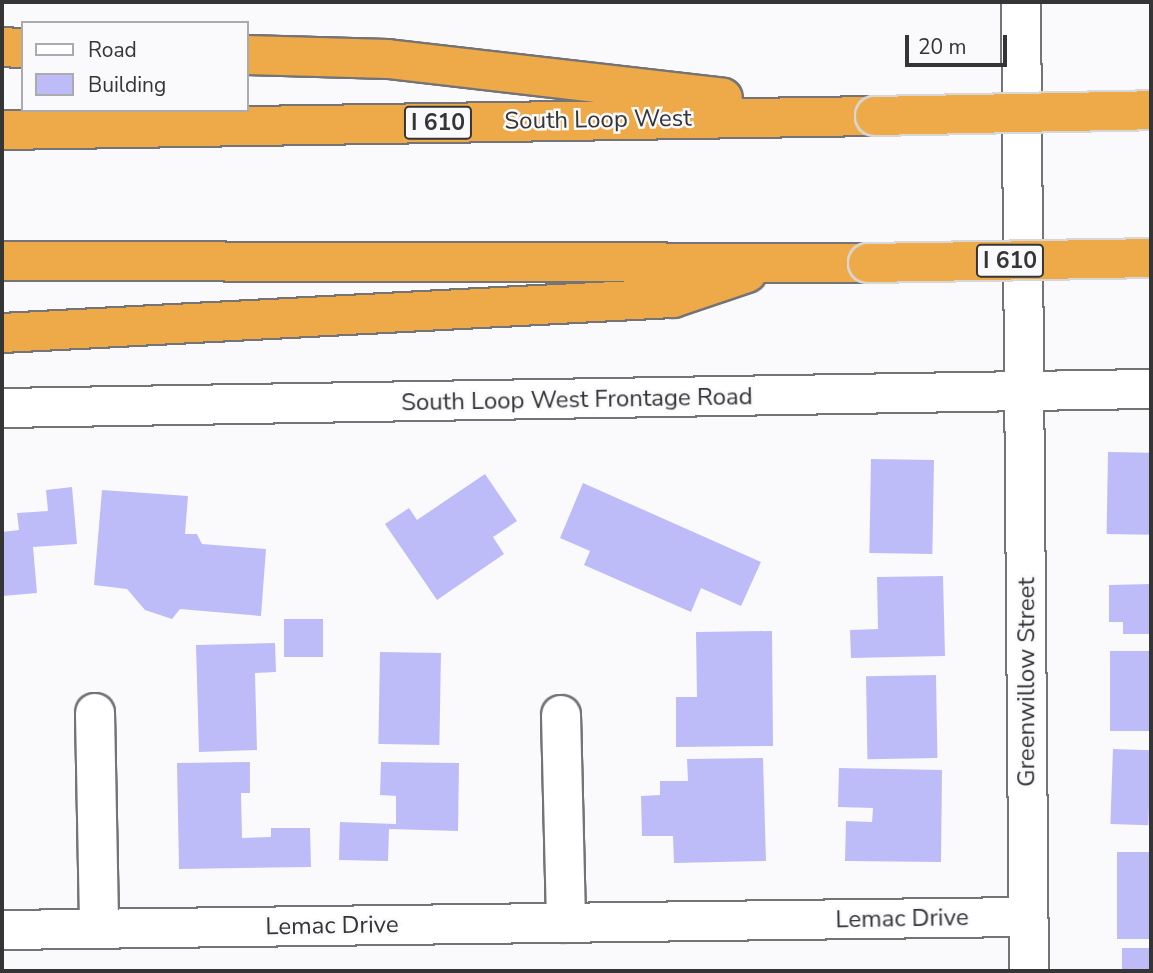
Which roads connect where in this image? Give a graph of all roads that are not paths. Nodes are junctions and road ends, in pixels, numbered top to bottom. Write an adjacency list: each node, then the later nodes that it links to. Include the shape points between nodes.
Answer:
1 (1021, 2): 13 (street, Greenwillow Street)
2 (2, 47): 3 (highway)
3 (21, 48)
4 (248, 55): 6 (highway, via 388,59)
5 (1151, 110): 6 (highway, South Loop West / I 610, bridge)
6 (875, 116): 7 (highway, South Loop West / I 610)
7 (2, 130)
8 (1151, 258): 10 (highway, I 610, bridge)
9 (2, 261): 10 (highway, I 610)
10 (779, 263): 11 (highway, via 673,298)
11 (2, 333)
12 (1151, 389): 13 (street, South Loop West Frontage Road)
13 (1026, 393): 14 (street, South Loop West Frontage Road); 17 (street, Greenwillow Street)
14 (2, 408)
15 (95, 713): 19 (street)
16 (561, 715): 18 (street)
17 (1028, 917): 18 (street, Lemac Drive); 21 (street, Greenwillow Street)
18 (566, 923): 19 (street, Lemac Drive)
19 (99, 929): 20 (street, Lemac Drive)
20 (2, 930)
21 (1029, 971)

